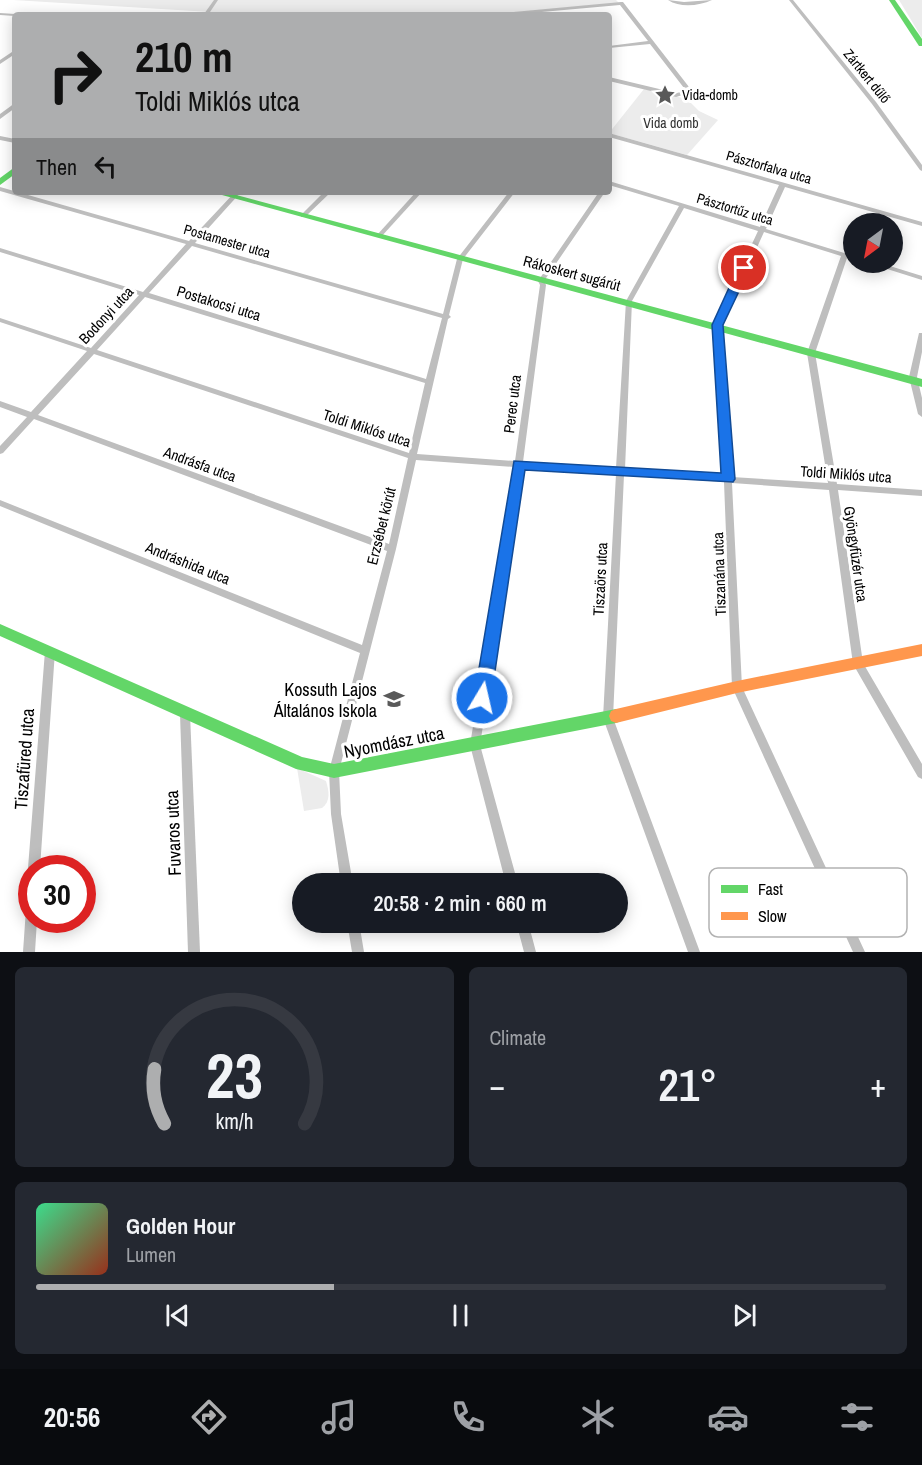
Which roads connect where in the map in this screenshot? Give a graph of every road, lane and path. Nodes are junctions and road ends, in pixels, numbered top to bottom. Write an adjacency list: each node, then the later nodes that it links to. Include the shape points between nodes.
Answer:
1 (670, 0): 2 (street)
2 (710, 0)
3 (791, 0): 13 (street, Zártkert dűlő)
4 (892, 0): 7 (street)
5 (525, 12): 6 (street, via 621,3)
6 (651, 42): 8 (street); 9 (street, via 687,88 684,93 676,95)
7 (922, 44)
8 (612, 46)
9 (612, 80)
10 (12, 107): 11 (street)
11 (0, 117)
12 (612, 136): 17 (street, Pásztorfalva utca)
13 (922, 169)
14 (12, 172): 15 (street)
15 (0, 182)
16 (612, 184): 25 (street, Pásztortűz utca)
17 (783, 184): 27 (street, Pásztorfalva utca); 28 (street, Tiszanána utca)
18 (21, 195): 30 (street, Postamester utca)
19 (234, 195): 30 (street, Bodonyi utca)
20 (238, 195): 26 (street, Rákoskert sugárút)
21 (325, 195): 26 (street)
22 (416, 195): 29 (street)
23 (510, 195): 33 (street, Erzsébet körút)
24 (600, 195): 37 (street)
25 (682, 206): 28 (street, Pásztortűz utca); 39 (street, Tiszaörs utca)
26 (303, 216): 29 (street, Rákoskert sugárút)
27 (922, 224)
28 (762, 229): 32 (street, Pásztortűz utca); 42 (street, Tiszanána utca)
29 (379, 236): 33 (street, Rákoskert sugárút)
30 (191, 243): 38 (street, Bodonyi utca); 40 (street, Postamester utca)
31 (0, 250): 38 (street, Postakocsi utca)
32 (843, 256)
33 (460, 259): 37 (street, Rákoskert sugárút); 40 (street, Erzsébet körút)
34 (843, 259): 45 (street, Gyöngyfüzér utca)
35 (903, 272): 36 (street)
36 (922, 278)
37 (541, 281): 39 (street, Rákoskert sugárút); 53 (street, Perec utca)
38 (144, 294): 44 (street, Bodonyi utca); 46 (street, Postakocsi utca)
39 (629, 304): 42 (street, Rákoskert sugárút); 54 (street, Tiszaörs utca)
40 (447, 317): 46 (street, Erzsébet körút)
41 (0, 320): 44 (street, Toldi Miklós utca)
42 (718, 328): 45 (street, Rákoskert sugárút); 55 (street, Tiszanána utca)
43 (922, 335): 47 (street)
44 (92, 351): 50 (street, Bodonyi utca); 52 (street, Toldi Miklós utca)
45 (811, 353): 47 (street, Rákoskert sugárút); 56 (street, Gyöngyfüzér utca)
46 (429, 382): 52 (street, Erzsébet körút)
47 (917, 382): 49 (street)
48 (0, 404): 50 (street, Andrásfa utca)
49 (922, 414)
50 (32, 416): 51 (street, Bodonyi utca); 59 (street, Andrásfa utca)
51 (0, 451)
52 (413, 457): 53 (street, Toldi Miklós utca); 59 (street, Erzsébet körút)
53 (519, 465): 54 (street, Toldi Miklós utca); 68 (street, Perec utca)
54 (621, 472): 55 (street, Toldi Miklós utca); 67 (street, Tiszaörs utca)
55 (728, 479): 56 (street, Toldi Miklós utca); 65 (street, Tiszanána utca)
56 (833, 487): 57 (street, Toldi Miklós utca); 64 (street, Gyöngyfüzér utca)
57 (922, 493)
58 (0, 503): 61 (street, Andráshida utca)
59 (392, 549): 61 (street, Erzsébet körút)
60 (0, 630): 63 (street, Nyomdász utca)
61 (364, 650): 69 (street, Erzsébet körút)
62 (922, 650): 64 (street, Nyomdász utca)
63 (50, 651): 66 (street, Nyomdász utca); 71 (street, Tiszafüred utca)
64 (858, 664): 65 (street, Nyomdász utca); 70 (street, Gyöngyfüzér utca)
65 (737, 687): 67 (street, Nyomdász utca); 72 (street, Tiszanána utca)
66 (185, 714): 69 (street, Nyomdász utca, via 301,764); 80 (street, Fuvaros utca)
67 (608, 718): 68 (street, Nyomdász utca); 83 (street, Tiszaörs utca)
68 (475, 745): 69 (street, Nyomdász utca); 74 (street, Perec utca)
69 (334, 771): 73 (street, Erzsébet körút)
70 (922, 774)
71 (35, 855)
72 (820, 868)
73 (345, 873)
74 (509, 873)
75 (30, 933): 79 (street)
76 (355, 933): 81 (street)
77 (525, 933): 82 (street)
78 (852, 937): 84 (street, Tiszanána utca)
79 (28, 952)
80 (194, 952)
81 (358, 952)
82 (530, 952)
83 (694, 952)
84 (859, 952)

